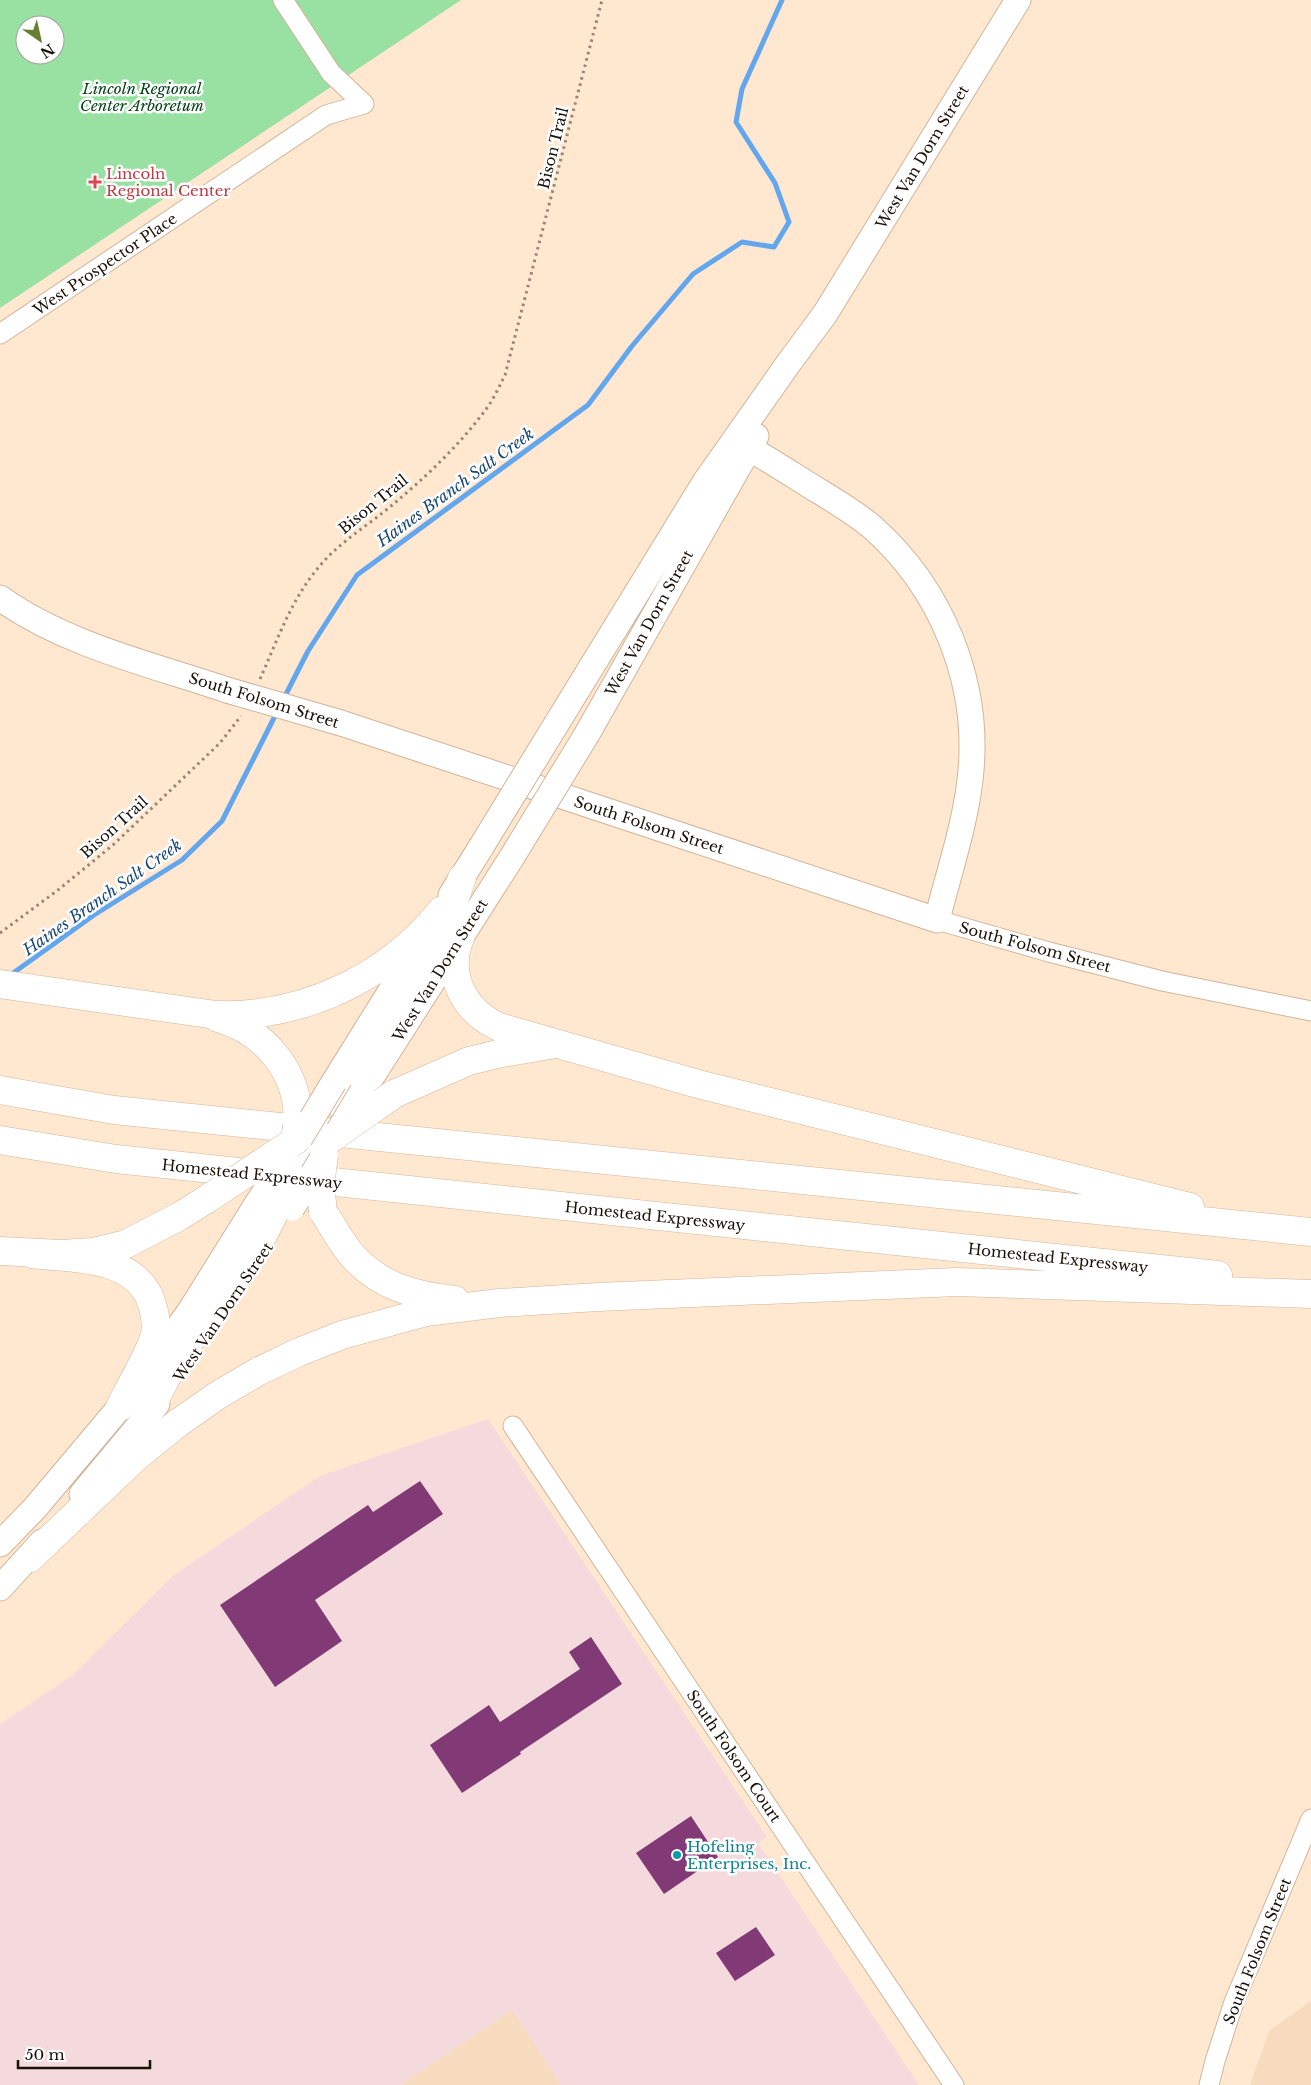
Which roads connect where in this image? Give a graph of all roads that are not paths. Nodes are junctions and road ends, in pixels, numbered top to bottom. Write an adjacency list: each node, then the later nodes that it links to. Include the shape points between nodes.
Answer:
1 (283, 0): 3 (street, West Prospector Place, via 331,73 364,104 326,115)
2 (1018, 0): 4 (main road, West Van Dorn Street, via 825,314 818,331)
3 (0, 334)
4 (742, 444): 6 (main road, West Van Dorn Street, bridge, via 705,482); 8 (main road, via 872,527 920,581 950,634 968,698 971,770 967,803); 9 (main road, West Van Dorn Street, bridge, via 587,734)
5 (0, 598): 8 (main road, South Folsom Street, bridge, via 43,624 89,644 227,690 341,723)
6 (462, 878): 7 (main road, West Van Dorn Street); 14 (highway, via 445,926 361,1066)
7 (441, 911): 12 (highway, via 409,945 374,972 340,990 281,1009 224,1015); 14 (main road, West Van Dorn Street)
8 (937, 920): 11 (street, South Folsom Street, via 1162,980)
9 (460, 938): 13 (highway, via 454,962 456,978 462,996 480,1016 499,1027); 14 (main road, West Van Dorn Street)
10 (0, 984): 12 (highway)
11 (1311, 1011)
12 (192, 1012): 18 (highway, bridge, via 244,1028 276,1057 290,1079 295,1095 298,1116)
13 (574, 1048): 17 (highway, bridge, via 545,1045 469,1061 394,1094); 20 (highway, via 708,1086)
14 (351, 1091): 17 (highway); 18 (highway)
15 (12, 1092): 20 (highway, via 114,1110)
16 (0, 1140): 24 (highway, Homestead Expressway, via 116,1159)
17 (330, 1143): 18 (highway); 19 (main road, West Van Dorn Street, bridge); 26 (highway, bridge, via 320,1186 324,1211 351,1253 371,1273 410,1293)
18 (290, 1154): 19 (highway, bridge); 23 (highway, bridge, via 126,1244 77,1253)
19 (275, 1206): 27 (main road, West Van Dorn Street, via 190,1311); 28 (highway, via 255,1247 174,1364)
20 (1284, 1230): 21 (highway)
21 (1311, 1232)
22 (0, 1252): 23 (highway)
23 (32, 1254): 27 (highway, via 120,1268 145,1289 156,1320 155,1335)
24 (1311, 1285)
25 (1311, 1294): 26 (highway, via 957,1282)
26 (499, 1303): 31 (highway, via 426,1312 383,1322 342,1335 259,1371 218,1395 136,1457)
27 (120, 1406): 30 (main road, West Van Dorn Street, via 41,1501)
28 (145, 1419): 31 (main road)
29 (513, 1426): 34 (street, South Folsom Court)
30 (0, 1544)
31 (30, 1558): 32 (main road)
32 (0, 1588)
33 (1311, 1819): 35 (street, South Folsom Street, via 1234,2002)
34 (954, 2085)
35 (1209, 2085)

